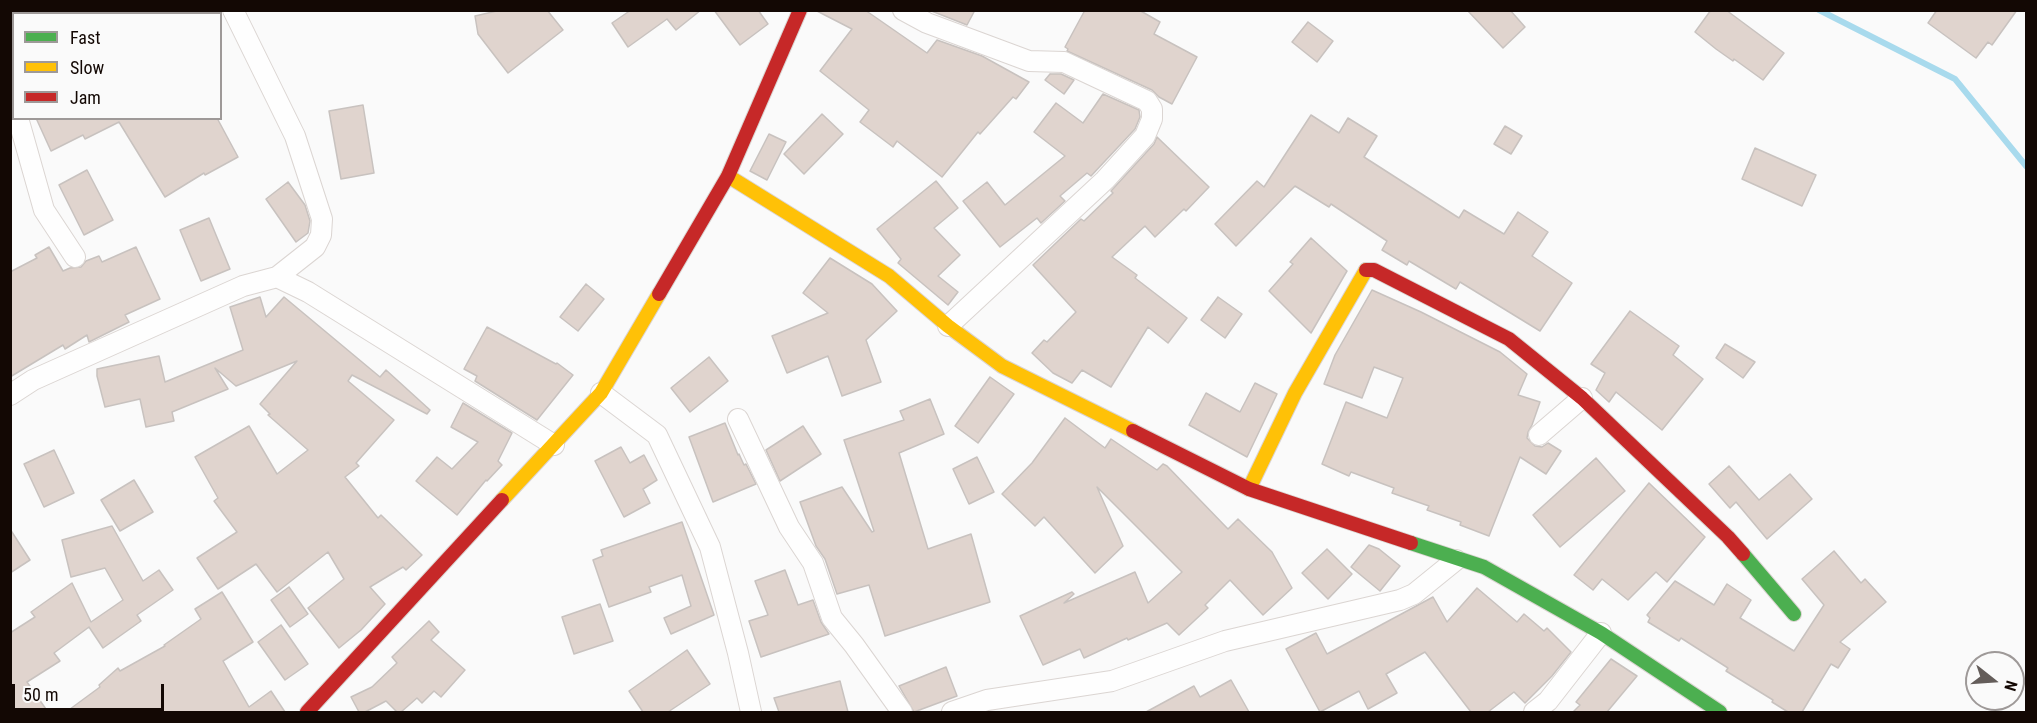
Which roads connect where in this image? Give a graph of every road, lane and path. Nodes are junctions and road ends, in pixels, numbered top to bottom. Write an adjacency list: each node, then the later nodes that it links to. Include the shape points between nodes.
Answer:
1 (233, 10): 7 (street, via 295,136 322,219 315,247)
2 (800, 10): 5 (street)
3 (903, 10): 8 (street, via 927,23 1029,61 1064,62 1146,102 1152,109 1145,136 1105,180)
4 (19, 120): 6 (street, via 44,210)
5 (728, 176): 8 (street, via 889,276); 9 (street)
6 (75, 257)
7 (277, 277): 10 (street, via 222,295 33,380); 14 (street, via 308,292)
8 (948, 326): 15 (street, via 1002,366)
9 (601, 393): 14 (street); 20 (street, via 657,435 710,546)
10 (10, 395)
11 (1582, 398): 13 (street); 15 (street, via 1509,339 1370,269 1364,273 1295,393); 17 (street, via 1728,537)
12 (738, 419): 21 (street, via 789,527 813,563 832,618)
13 (1539, 435)
14 (554, 445): 19 (street)
15 (1249, 489): 16 (street)
16 (1456, 560): 18 (street, via 1484,567); 22 (street, via 1414,594 1400,600 1225,641 1112,681 987,700)
17 (1794, 614)
18 (1601, 633): 23 (street, via 1548,701); 24 (street)
19 (307, 712)
20 (751, 712)
21 (902, 712)
22 (952, 712)
23 (1534, 712)
24 (1720, 712)

